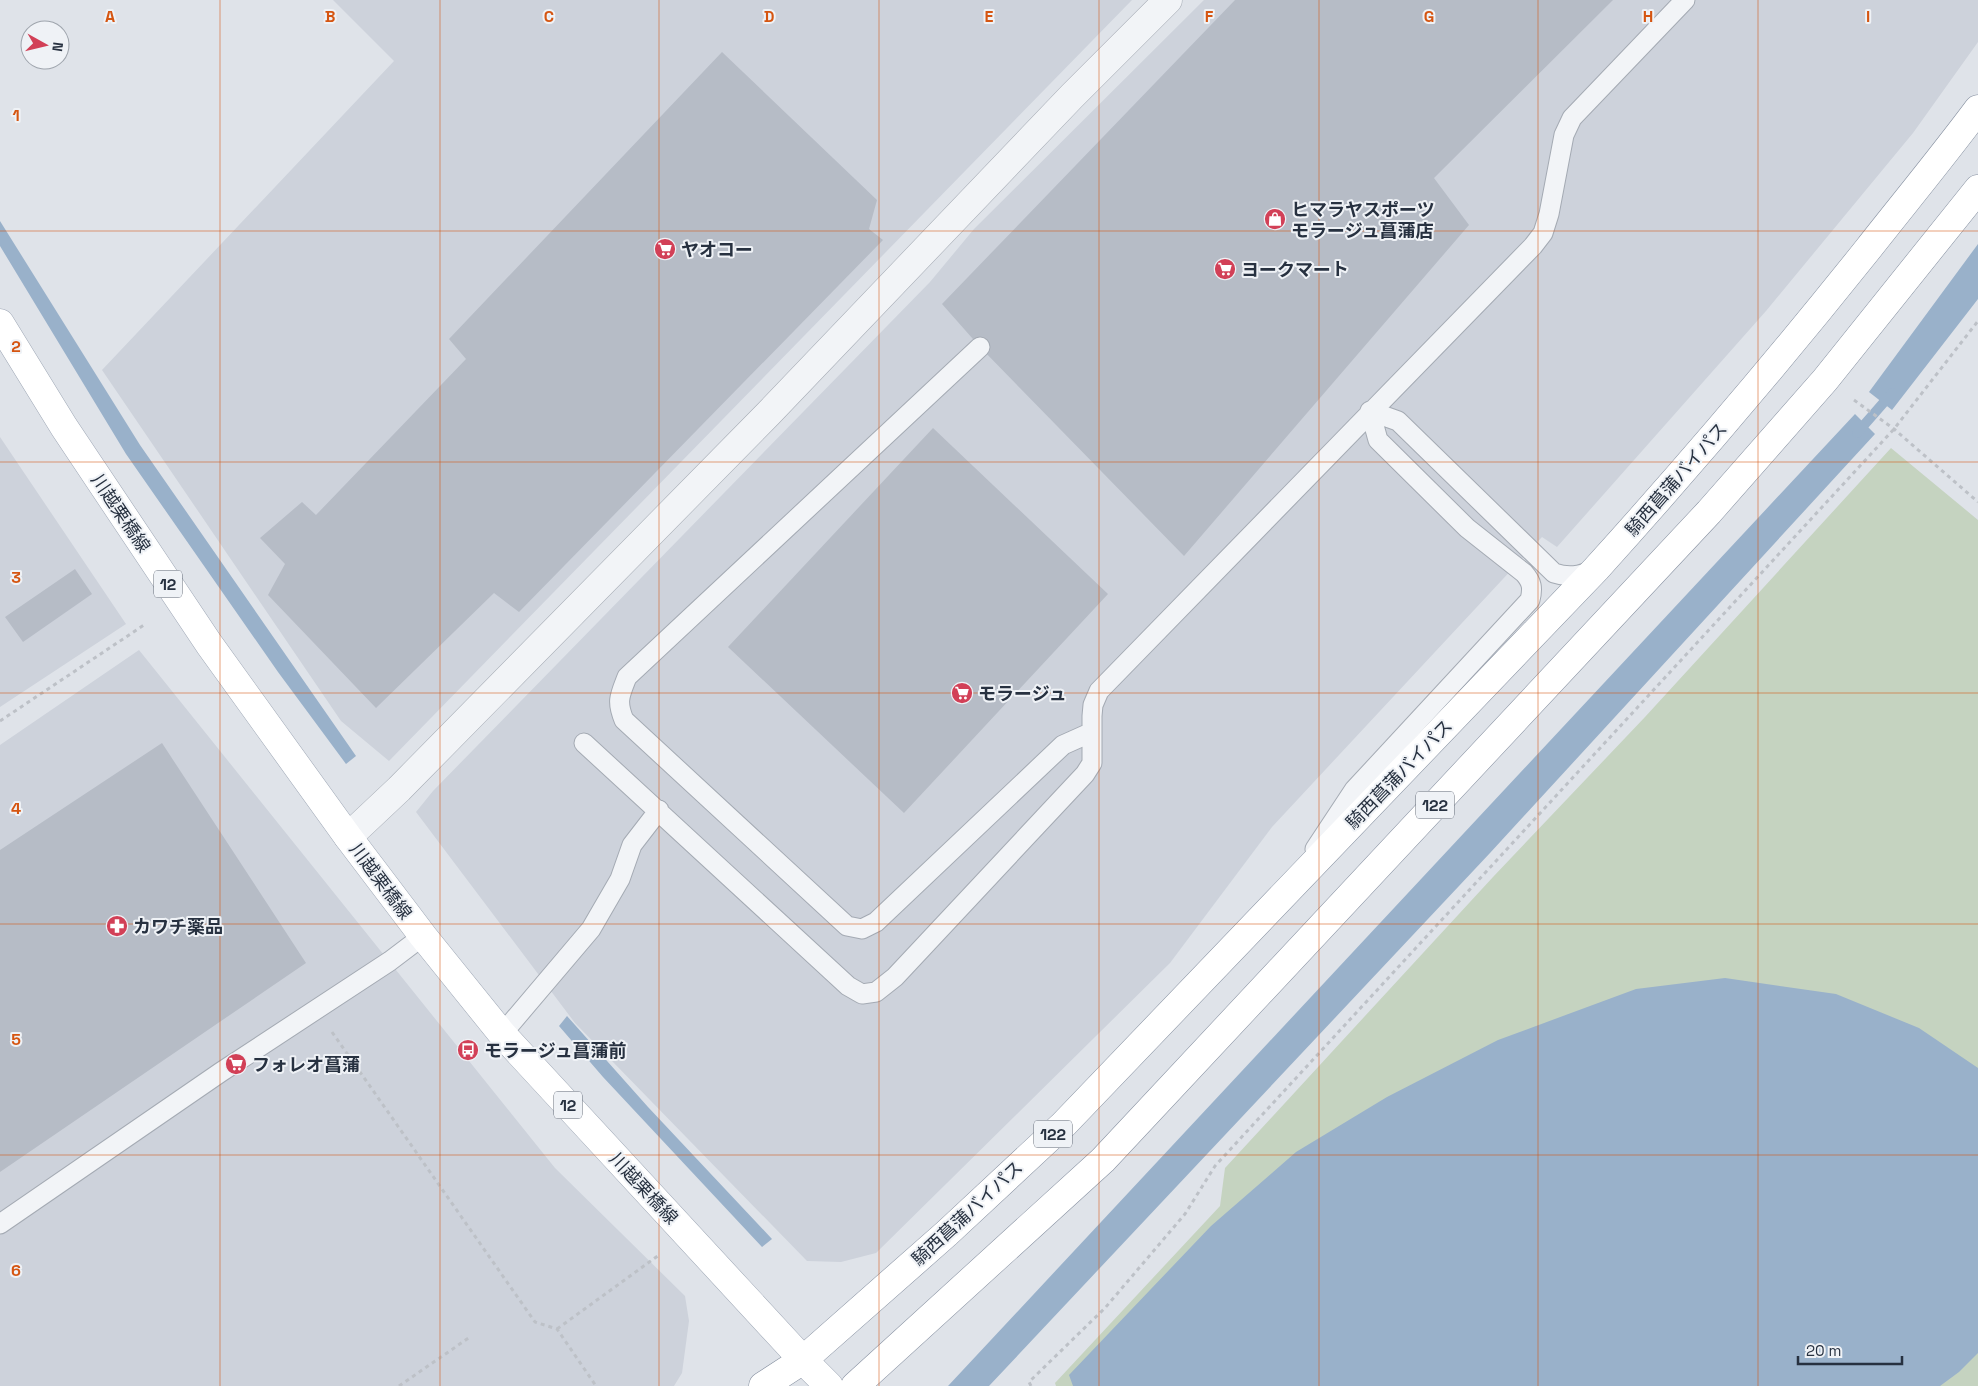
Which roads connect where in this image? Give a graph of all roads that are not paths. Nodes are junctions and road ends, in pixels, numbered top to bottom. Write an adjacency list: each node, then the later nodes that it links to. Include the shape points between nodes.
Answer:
1 (1168, 0): 12 (street, via 768,414)
2 (1685, 0): 7 (lane, via 1572,118 1564,135 1543,233)
3 (1978, 109): 8 (main road, 騎西菖蒲バイパス / 122, via 1784,354)
4 (1978, 189): 20 (main road, 122, via 1826,380 1709,512 1103,1160)
5 (0, 323): 12 (main road, 川越栗橋線 / 12, via 64,427 209,644)
6 (980, 347): 9 (lane, via 627,676 619,696 619,708 624,720 847,926 862,929 876,922 1063,745)
7 (1370, 412): 8 (lane, via 1398,421 1554,573 1567,577); 9 (lane, via 1099,691 1093,705); 13 (lane, via 1378,440 1467,528 1524,573 1531,581 1532,589 1530,600 1354,790)
8 (1596, 569): 13 (main road, 騎西菖蒲バイパス / 122)
9 (1092, 732): 11 (lane, via 1092,763 1086,774 895,977 876,992 862,994 848,986)
10 (584, 743): 11 (lane)
11 (659, 810): 15 (lane, via 632,845 620,879 591,929)
12 (348, 837): 14 (main road, 川越栗橋線 / 12)
13 (1286, 891): 17 (main road, 騎西菖蒲バイパス / 122, via 1064,1124)
14 (423, 936): 15 (main road, 川越栗橋線 / 12); 16 (lane)
15 (502, 1034): 17 (main road, 川越栗橋線 / 12)
16 (0, 1224)
17 (803, 1360): 18 (main road, 騎西菖蒲バイパス / 122); 19 (main road, 川越栗橋線 / 12)
18 (763, 1386)
19 (829, 1386)
20 (854, 1386)

